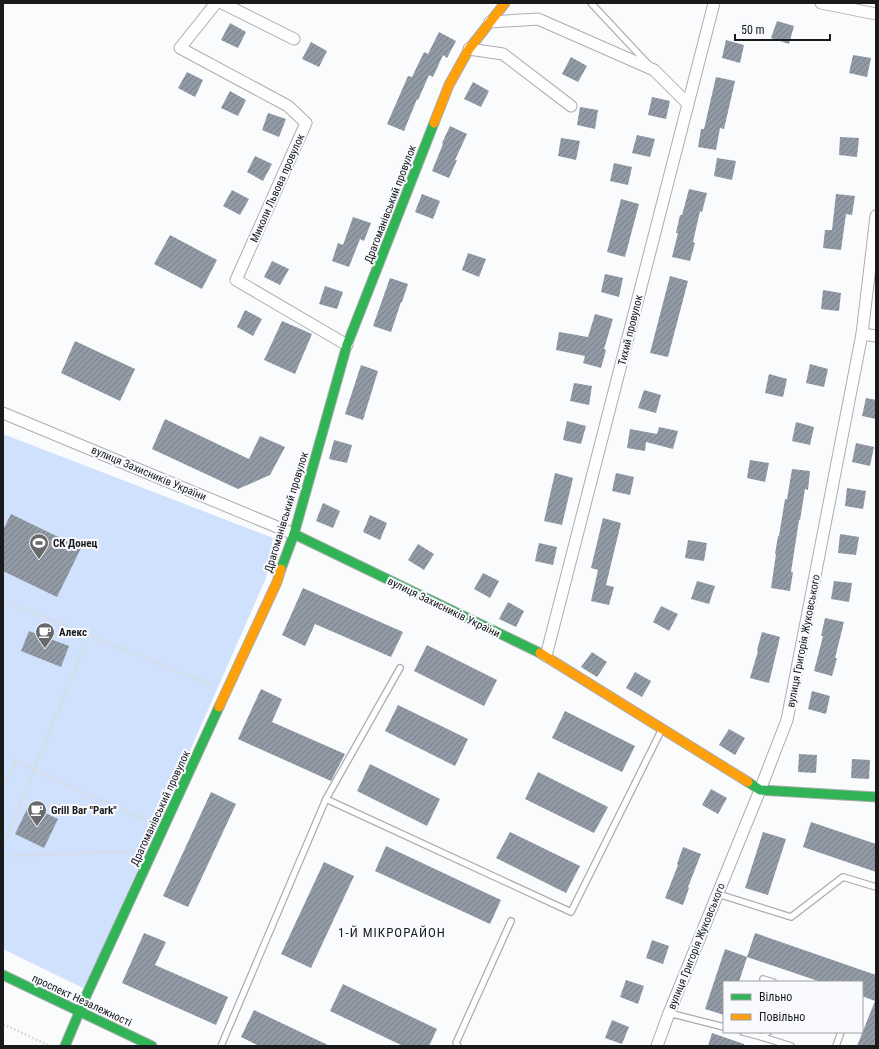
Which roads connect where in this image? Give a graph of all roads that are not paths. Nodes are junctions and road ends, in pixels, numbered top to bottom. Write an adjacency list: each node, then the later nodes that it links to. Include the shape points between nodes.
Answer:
1 (216, 3): 17 (street, Миколи Львова провулок, via 180,48 288,106 306,123 236,280)
2 (222, 3): 9 (street)
3 (505, 3): 8 (street, Драгоманівський провулок)
4 (591, 3): 11 (lane)
5 (714, 3): 12 (street, Тихий провулок)
6 (821, 3): 7 (street)
7 (876, 14)
8 (490, 22): 10 (street, Драгоманівський провулок); 11 (street, via 538,19)
9 (294, 39)
10 (469, 49): 13 (street, via 503,54); 17 (street, Драгоманівський провулок, via 449,85)
11 (654, 70): 12 (street)
12 (688, 104): 20 (street, Тихий провулок)
13 (571, 106)
14 (876, 216): 15 (street, вулиця Григорія Жуковського)
15 (862, 334): 16 (street); 23 (street, вулиця Григорія Жуковського, via 787,720)
16 (876, 336)
17 (347, 345): 19 (street, Драгоманівський провулок)
18 (3, 413): 19 (street, вулиця Захисників України)
19 (294, 534): 20 (street, вулиця Захисників України); 32 (street, Драгоманівський провулок, via 277,582)
20 (546, 656): 22 (street, вулиця Захисників України)
21 (400, 668): 25 (lane)
22 (662, 729): 23 (street, вулиця Захисників України); 25 (lane, via 571,912)
23 (760, 790): 24 (street, вулиця Захисників України); 27 (street, вулиця Григорія Жуковського)
24 (876, 797)
25 (326, 799): 41 (lane)
26 (876, 887): 27 (lane, via 843,877 791,917)
27 (718, 894): 33 (street, вулиця Григорія Жуковського)
28 (511, 922): 42 (lane, via 456,1043)
29 (3, 975): 32 (street, проспект Незалежності)
30 (763, 979): 31 (lane)
31 (770, 981)
32 (79, 1012): 39 (street, Драгоманівський провулок); 40 (street, проспект Незалежності)
33 (668, 1013): 34 (lane); 43 (street, вулиця Григорія Жуковського)
34 (723, 1027)
35 (747, 1033): 38 (lane)
36 (767, 1033): 38 (lane)
37 (841, 1033): 45 (lane)
38 (762, 1037): 44 (lane)
39 (65, 1046)
40 (152, 1046)
41 (221, 1046)
42 (458, 1046)
43 (656, 1046)
44 (791, 1046)
45 (836, 1046)

